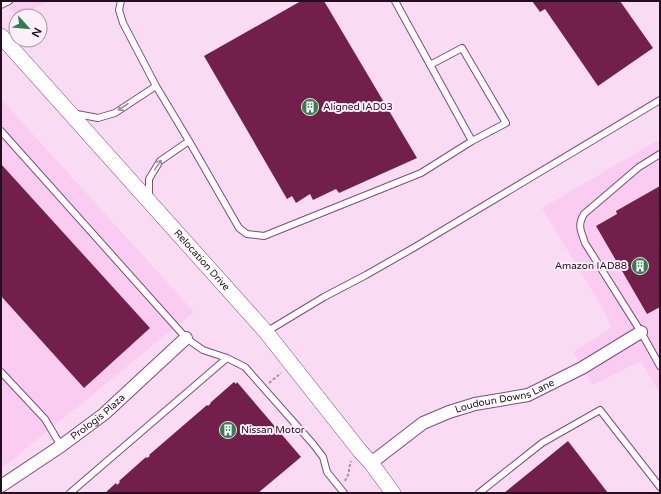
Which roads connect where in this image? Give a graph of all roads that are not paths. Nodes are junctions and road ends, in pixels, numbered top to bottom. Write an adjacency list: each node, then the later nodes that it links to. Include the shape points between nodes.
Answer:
1 (9, 1): 4 (lane)
2 (121, 1): 7 (lane, via 119,10 123,24)
3 (395, 1): 6 (lane)
4 (1, 5)
5 (1, 36): 9 (street, Relocation Drive)
6 (430, 65): 12 (lane); 12 (lane, via 462,48 506,123)
7 (156, 86): 9 (lane, one-way to 9, via 115,113 98,118); 11 (lane)
8 (660, 100): 15 (lane, via 415,247)
9 (69, 112): 14 (street, Relocation Drive)
10 (1, 131): 17 (lane)
11 (189, 141): 12 (lane, via 239,228 247,234 264,236 421,173); 14 (lane, one-way to 11, via 149,179 160,161)
12 (472, 141)
13 (660, 154): 16 (lane, via 639,167 580,220 585,243)
14 (149, 202): 15 (street, Relocation Drive)
15 (266, 332): 22 (street, Relocation Drive)
16 (641, 332): 19 (lane); 22 (street, Loudoun Downs Lane, via 582,368 528,395 475,404 423,423)
17 (186, 338): 18 (lane, via 203,350); 21 (street, Prologis Plaza, via 104,414)
18 (227, 358): 25 (lane, via 245,367 313,444 323,457 327,472); 26 (lane)
19 (660, 366)
20 (1, 372): 21 (lane, via 45,420)
21 (61, 446): 23 (street, Prologis Plaza)
22 (371, 463): 27 (street, Relocation Drive)
23 (1, 486)
24 (660, 487): 28 (lane, via 600,410 542,443)
25 (341, 492)
26 (70, 493)
27 (393, 493)
28 (479, 493)

